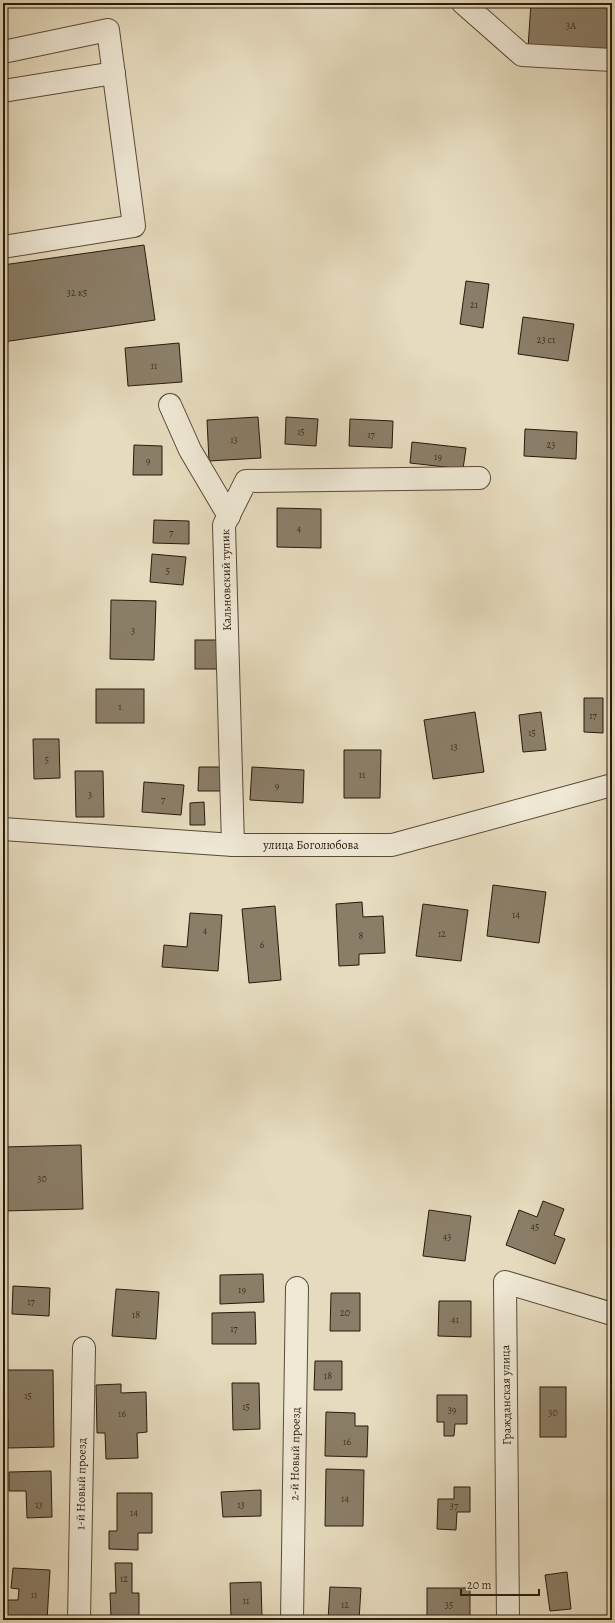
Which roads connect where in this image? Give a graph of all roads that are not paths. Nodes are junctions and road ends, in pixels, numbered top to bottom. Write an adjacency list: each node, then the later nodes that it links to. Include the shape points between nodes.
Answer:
1 (463, 3): 3 (street, via 522,55)
2 (3, 52): 4 (street, via 108,30)
3 (612, 60)
4 (114, 73): 5 (street); 6 (street, via 134,226)
5 (3, 91)
6 (3, 247)
7 (170, 405): 9 (street, via 190,450)
8 (479, 478): 9 (street, Кальновский тупик, via 246,481)
9 (228, 516): 12 (street, Кальновский тупик, via 224,525)
10 (612, 785): 12 (street, улица Боголюбова, via 392,845)
11 (3, 829): 12 (street, улица Боголюбова)
12 (233, 844)
13 (297, 1288): 17 (street, 2-й Новый проезд)
14 (612, 1314): 18 (street, Гражданская улица, via 505,1282)
15 (84, 1348): 16 (street, 1-й Новый проезд)
16 (79, 1620)
17 (292, 1620)
18 (508, 1620)

